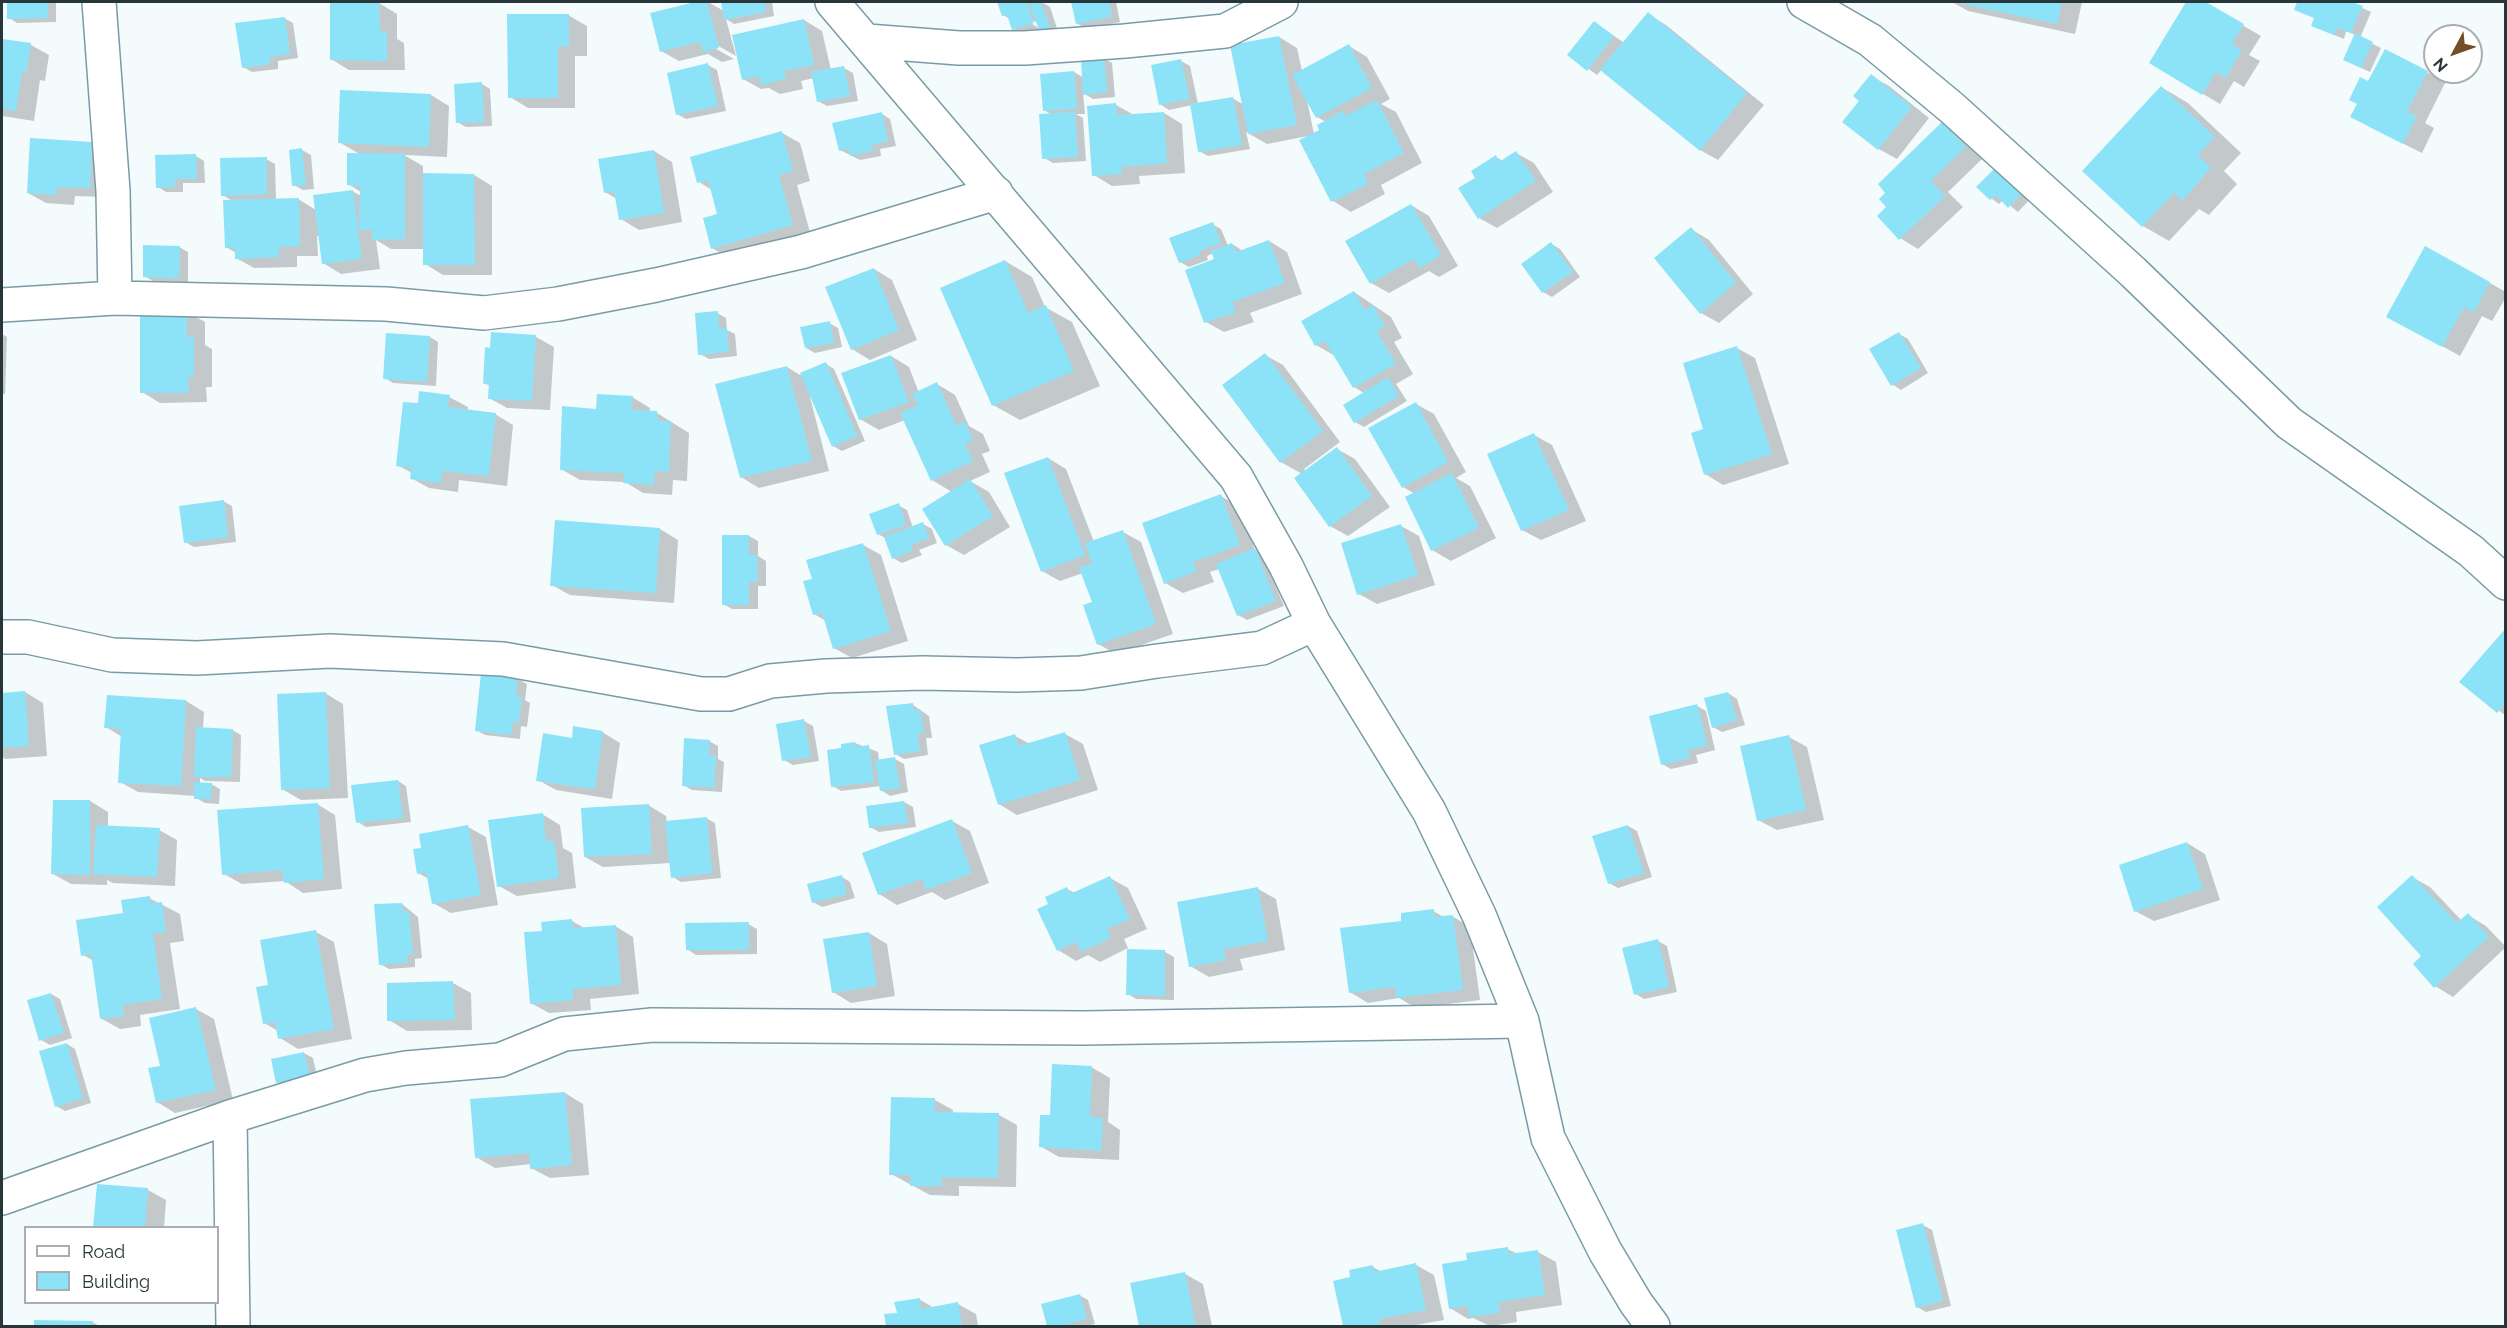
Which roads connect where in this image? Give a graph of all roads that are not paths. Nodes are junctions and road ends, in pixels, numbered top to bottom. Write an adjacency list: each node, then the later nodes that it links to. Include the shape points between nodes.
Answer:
1 (99, 2): 7 (street, via 113,191)
2 (832, 2): 5 (street)
3 (1281, 2): 5 (street, via 1225,31 1136,40 1025,48)
4 (1804, 2): 9 (street, via 1870,40 1952,108 2133,272 2289,423 2471,551)
5 (867, 41): 6 (street)
6 (996, 193): 7 (street, via 801,252 656,285 494,312 386,304); 10 (street, via 1236,477)
7 (115, 298): 8 (street)
8 (2, 305)
9 (2505, 583)
10 (1314, 624): 11 (street, via 1262,648 1081,673 826,676 770,681 729,694 701,694 502,659 330,651 197,658 112,655 28,638); 12 (street, via 1429,811 1479,915)
11 (2, 637)
12 (1522, 1021): 13 (street, via 1083,1028 652,1025 564,1034 500,1060 365,1075); 16 (street, via 1548,1138 1605,1251)
13 (230, 1117): 14 (street); 15 (street)
14 (2, 1198)
15 (233, 1326)
16 (1653, 1326)

